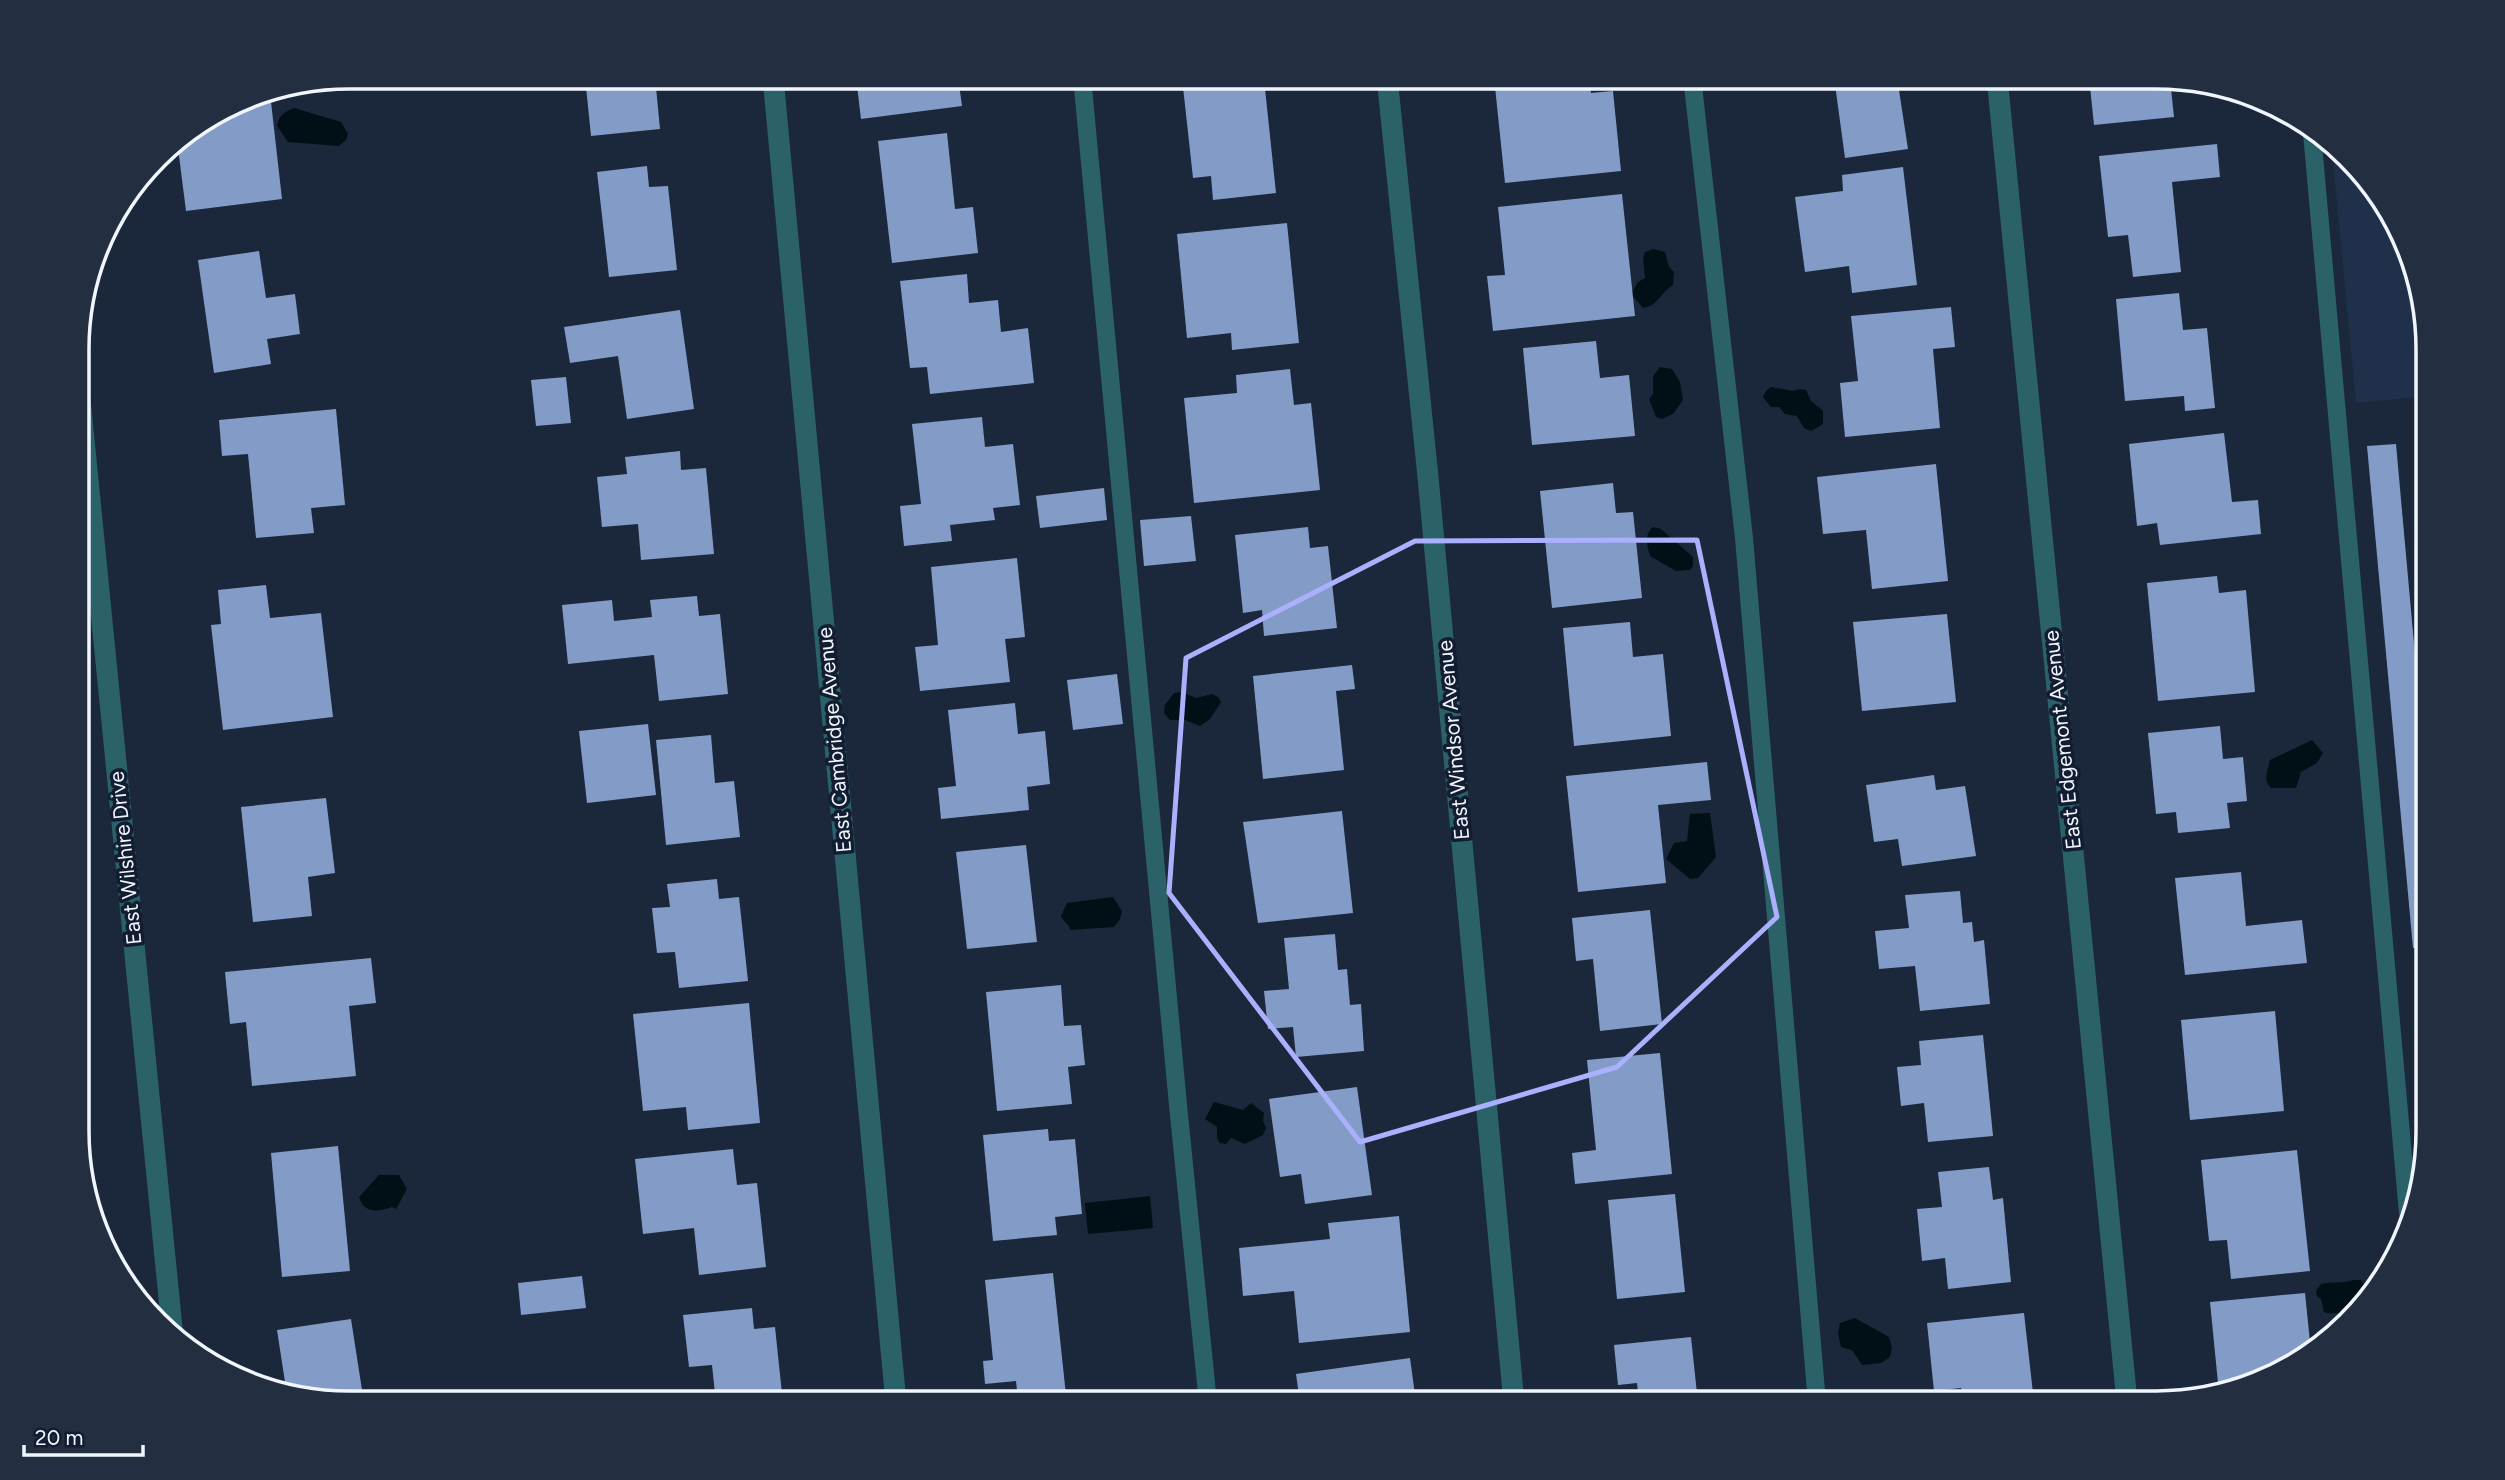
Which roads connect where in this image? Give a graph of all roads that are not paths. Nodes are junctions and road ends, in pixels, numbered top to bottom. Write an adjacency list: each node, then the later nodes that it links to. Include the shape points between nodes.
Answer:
1 (774, 89): 10 (street, East Cambridge Avenue)
2 (1083, 89): 11 (lane)
3 (1388, 89): 12 (street, East Windsor Avenue)
4 (1693, 89): 13 (lane, via 1744,538)
5 (1998, 89): 14 (street, East Edgemont Avenue)
6 (2313, 142): 8 (lane)
7 (89, 490): 9 (street, East Wilshire Drive)
8 (2407, 1199)
9 (171, 1320)
10 (895, 1391)
11 (1207, 1391)
12 (1513, 1391)
13 (1816, 1391)
14 (2126, 1391)

